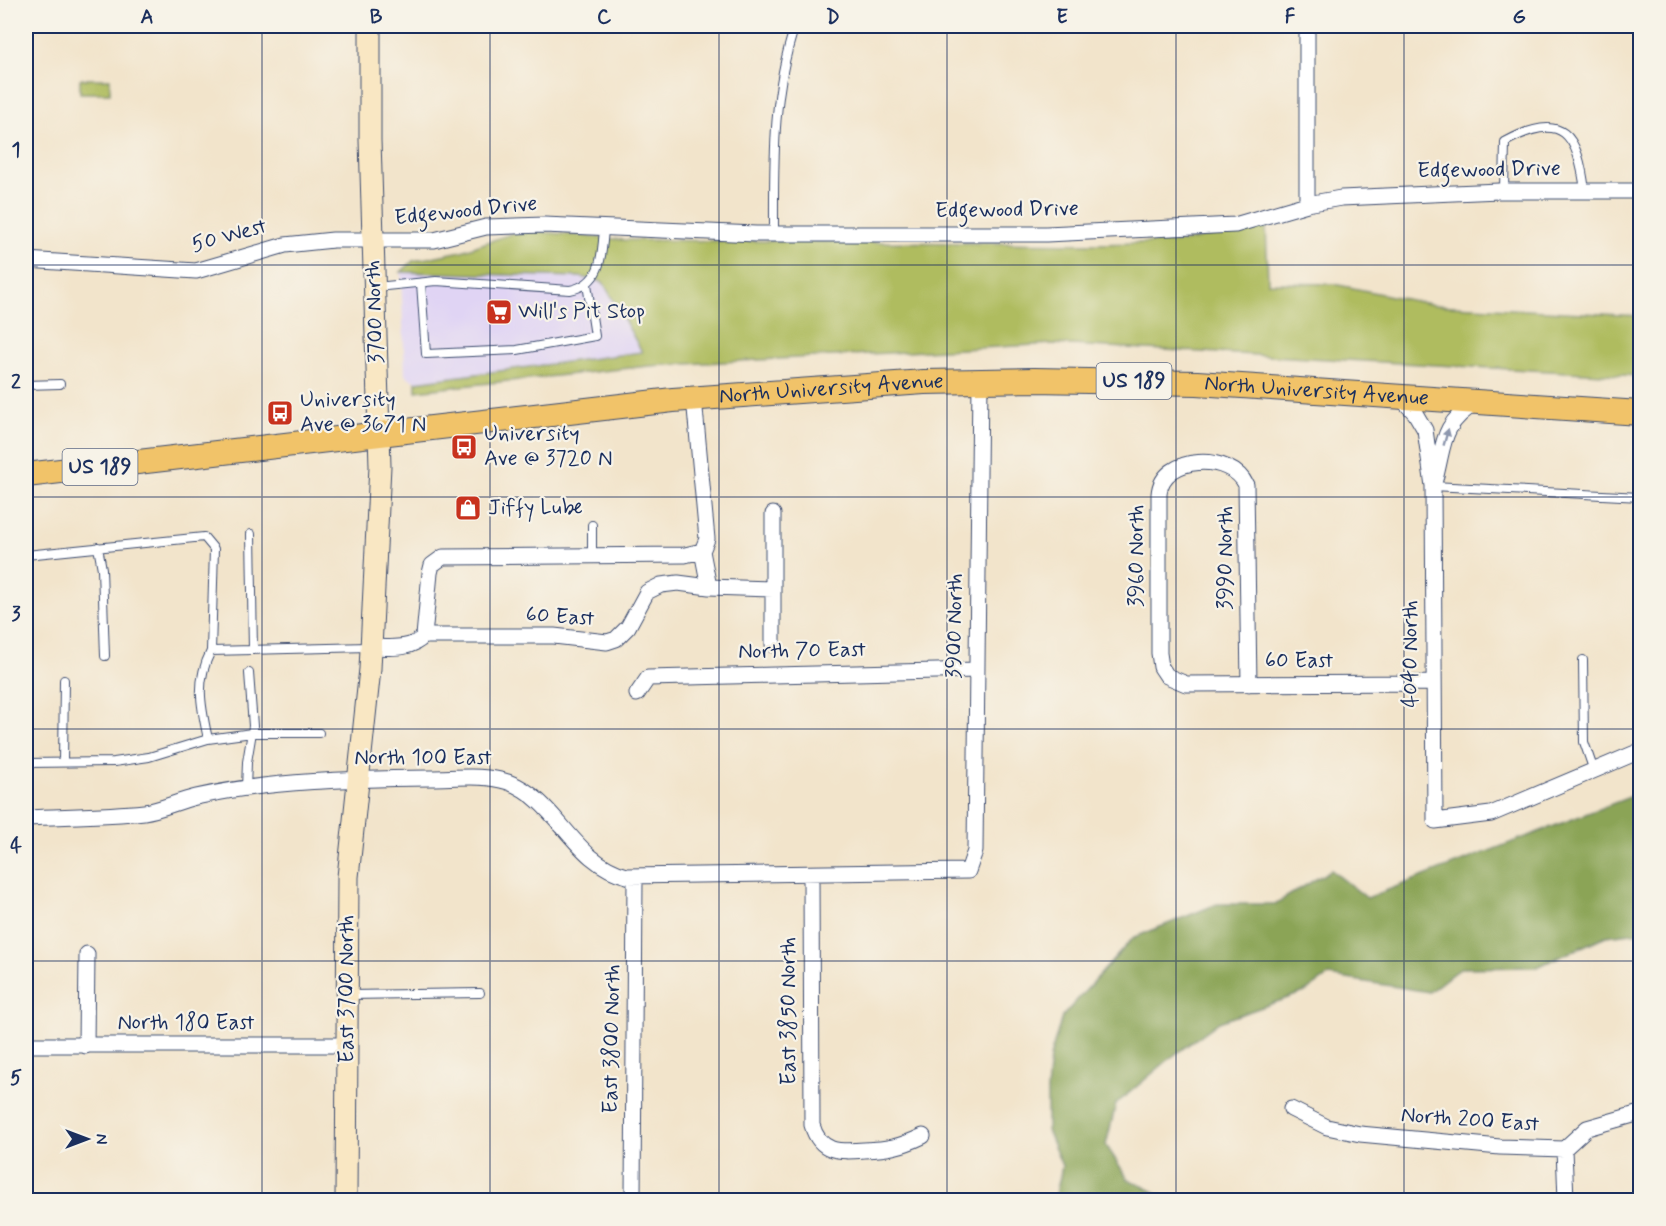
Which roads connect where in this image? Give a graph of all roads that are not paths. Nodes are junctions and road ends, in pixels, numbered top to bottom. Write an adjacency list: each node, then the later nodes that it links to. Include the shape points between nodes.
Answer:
1 (370, 26): 10 (main road, 3700 North)
2 (795, 26): 9 (lane, via 780,86 774,157)
3 (1307, 26): 7 (street)
4 (1504, 191): 5 (street, Edgewood Drive); 5 (lane, via 1505,142 1530,128 1551,127 1572,139 1581,157); 7 (street, Edgewood Drive, via 1341,198)
5 (1586, 191): 6 (street, Edgewood Drive)
6 (1641, 191)
7 (1307, 204): 9 (street, Edgewood Drive, via 1235,225 1170,229 1046,234)
8 (604, 228): 9 (street, Edgewood Drive); 10 (street, Edgewood Drive, via 486,227 434,240); 13 (lane, via 601,263)
9 (774, 234)
10 (372, 242): 11 (street, 50 West, via 333,240 285,245 196,271); 14 (main road, 3700 North)
11 (26, 260)
12 (421, 284): 13 (lane, via 436,281 570,290); 13 (lane, via 426,354 517,350 595,336); 14 (lane)
13 (587, 284)
14 (374, 288): 22 (main road, 3700 North)
15 (980, 381): 18 (highway, North University Avenue / US 189, via 1197,383); 19 (highway, North University Avenue / US 189, via 845,386); 43 (street, 3900 North)
16 (60, 384): 17 (lane)
17 (26, 385)
18 (1398, 396): 20 (highway, North University Avenue / US 189); 25 (street, 4040 North, via 1425,430)
19 (694, 398): 22 (highway, North University Avenue / US 189); 31 (street, via 707,539)
20 (1478, 401): 21 (highway, North University Avenue / US 189); 25 (street, 4040 North, one-way to 20, via 1446,432 1457,417)
21 (1641, 413)
22 (380, 434): 24 (highway, North University Avenue / US 189); 38 (main road, 3700 North)
23 (1203, 464): 45 (street, 3960 North, via 1170,470 1160,488 1159,654); 48 (street, 3990 North, via 1222,464 1234,469 1248,491)
24 (26, 475)
25 (1433, 486): 26 (lane); 47 (street, 4040 North)
26 (1641, 497)
27 (773, 514): 35 (street)
28 (592, 525): 33 (lane)
29 (251, 534): 39 (lane)
30 (98, 548): 32 (lane); 40 (lane, via 204,537 214,549); 41 (lane)
31 (702, 551): 33 (street); 34 (street)
32 (26, 555)
33 (592, 555): 36 (street, via 443,557 432,565 430,573)
34 (708, 587): 35 (street, 60 East); 36 (street, 60 East, via 669,583 652,588 623,633 607,642 554,636)
35 (773, 589): 37 (street)
36 (424, 636): 38 (street, via 406,646)
37 (773, 645)
38 (371, 647): 39 (lane); 57 (main road, 3700 North)
39 (253, 650): 40 (lane)
40 (211, 651): 52 (lane, via 201,671 201,706)
41 (105, 656)
42 (1583, 660): 56 (lane, via 1584,742)
43 (977, 670): 49 (street, North 70 East, via 648,678); 60 (street, 3900 North, via 975,850)
44 (249, 673): 50 (lane)
45 (1167, 676): 48 (street, 60 East, via 1186,684)
46 (64, 681): 54 (lane)
47 (1433, 683): 48 (street, 60 East); 56 (street, 4040 North, via 1435,821 1491,814)
48 (1249, 684)
49 (637, 694)
50 (252, 733): 51 (lane); 52 (lane); 58 (lane)
51 (319, 733)
52 (208, 738): 54 (lane, via 148,757)
53 (1641, 751): 56 (street)
54 (63, 762): 55 (lane)
55 (26, 763)
56 (1594, 771)
57 (359, 779): 58 (street, North 100 East); 62 (street, North 100 East, via 477,777 508,782 540,802 601,867); 65 (main road, East 3700 North, via 348,877)
58 (246, 790): 59 (street, North 100 East, via 196,797 146,812)
59 (26, 818)
60 (968, 871): 61 (street, North 100 East)
61 (812, 874): 62 (street, North 100 East); 71 (street, East 3850 North, via 815,1135 823,1145 839,1152 899,1148)
62 (635, 877): 74 (street, East 3800 North)
63 (87, 954): 67 (street)
64 (480, 993): 65 (lane)
65 (347, 995): 68 (main road, East 3700 North)
66 (26, 1045): 67 (street, North 180 East)
67 (86, 1046): 68 (street, North 180 East)
68 (347, 1046): 73 (main road, East 3700 North)
69 (1291, 1109): 72 (street, North 200 East, via 1327,1127 1360,1134)
70 (1641, 1113): 72 (street, North 200 East, via 1587,1128)
71 (922, 1136)
72 (1564, 1149): 75 (street)
73 (346, 1200)
74 (633, 1200)
75 (1566, 1200)

